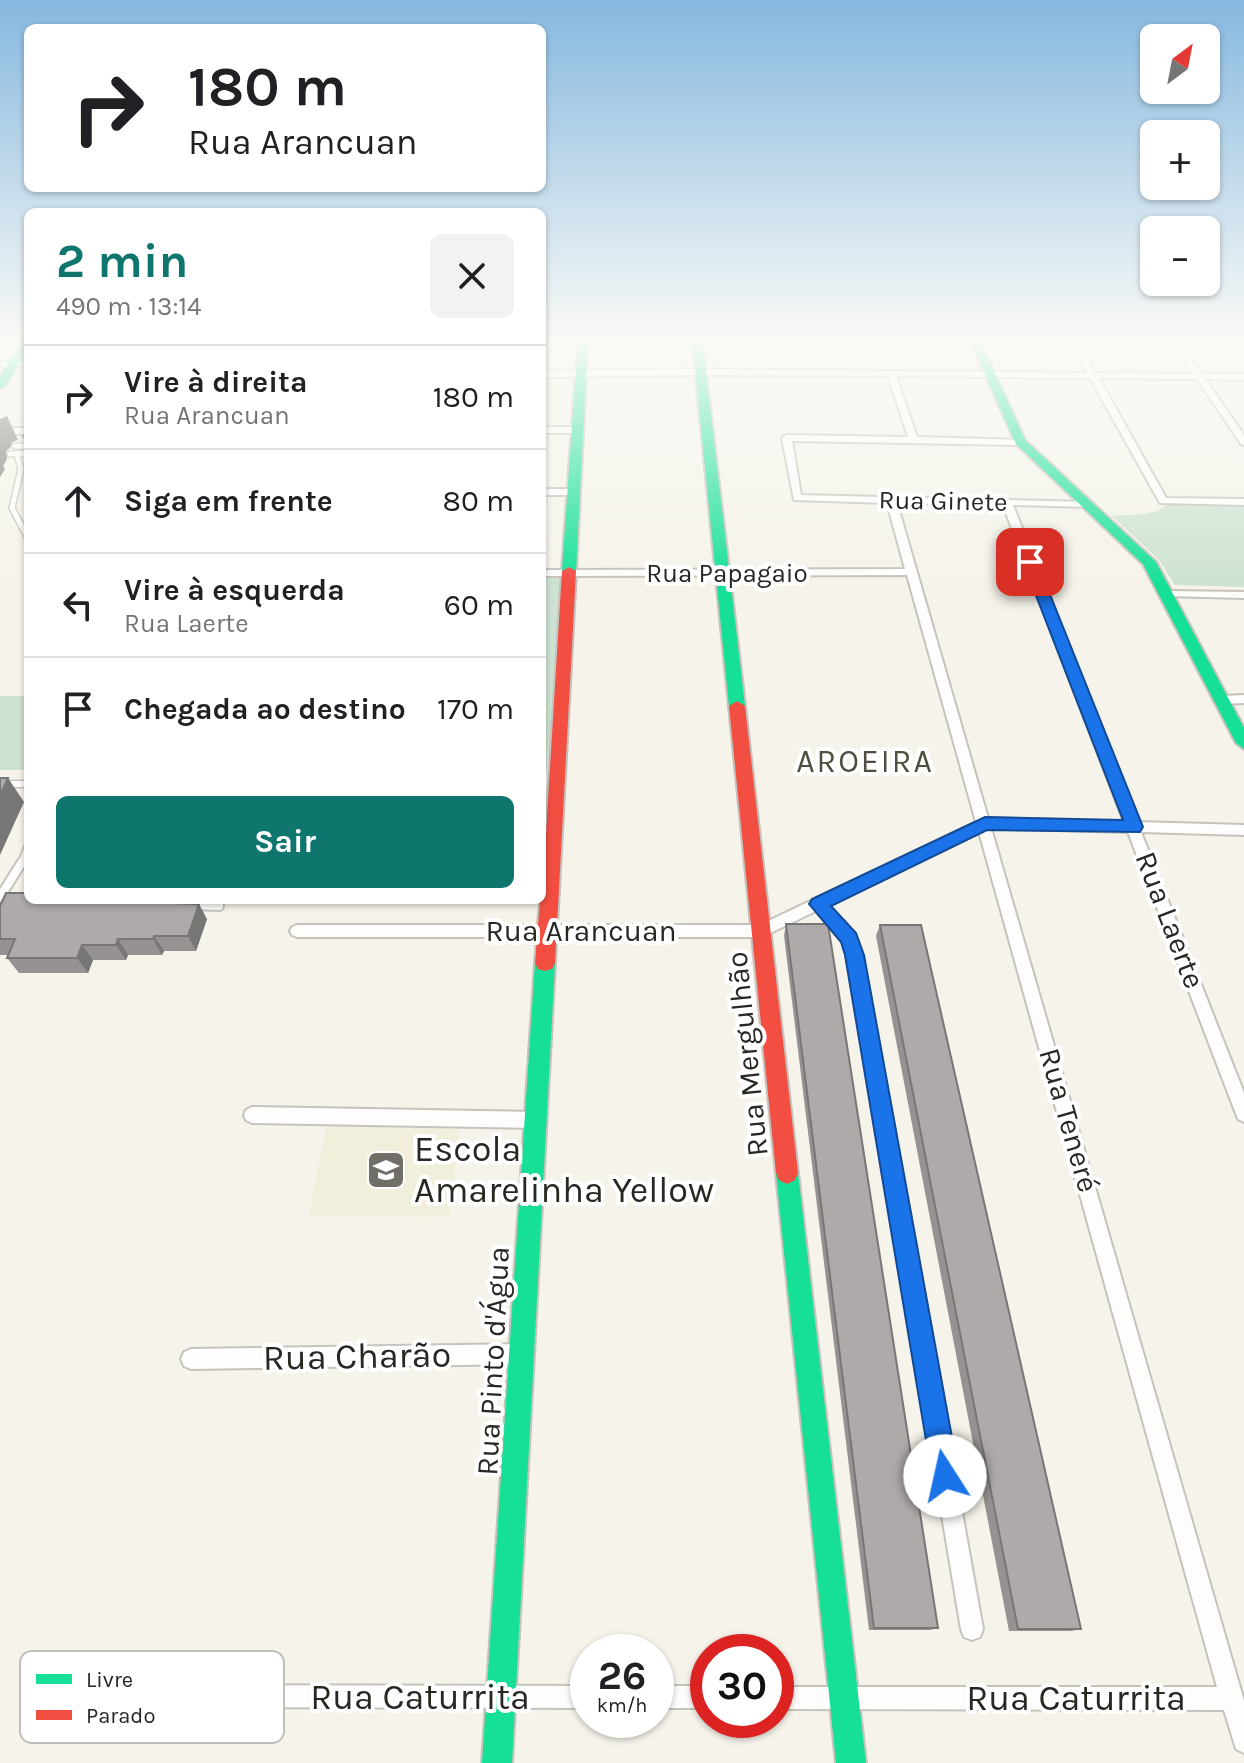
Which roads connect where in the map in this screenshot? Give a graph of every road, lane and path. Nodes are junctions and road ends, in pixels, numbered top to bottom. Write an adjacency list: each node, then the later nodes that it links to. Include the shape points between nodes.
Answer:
1 (578, 420): 8 (street, Rua Pinto d'Água)
2 (706, 420): 26 (street, Rua Mergulhão)
3 (907, 420): 11 (street)
4 (1010, 420): 12 (street)
5 (1117, 420): 22 (street, via 1163,501)
6 (1229, 420): 13 (street)
7 (546, 430): 8 (street)
8 (577, 430): 20 (street, Rua Pinto d'Água)
9 (0, 431): 10 (street)
10 (24, 431)
11 (913, 440): 12 (street); 21 (street, Rua Ginete, via 787,438 797,498)
12 (1020, 442): 24 (street)
13 (1244, 442)
14 (15, 446): 15 (lane)
15 (24, 446)
16 (24, 453): 18 (lane)
17 (10, 454): 18 (lane)
18 (17, 454): 25 (lane, via 21,466 13,516)
19 (546, 492): 20 (street)
20 (573, 492): 29 (street, Rua Pinto d'Água)
21 (891, 500): 23 (street, Rua Ginete); 27 (street, Rua Teneré)
22 (1244, 502)
23 (1007, 503): 24 (street, Rua Ginete); 39 (street, Rua Laerte)
24 (1088, 504): 30 (street, via 1149,562)
25 (24, 532)
26 (723, 572): 27 (street, Rua Papagaio); 29 (street, Rua Papagaio); 49 (street, Rua Mergulhão)
27 (912, 572): 38 (street, Rua Teneré)
28 (546, 573): 29 (street, Rua Papagaio)
29 (568, 573): 37 (street, Rua Pinto d'Água)
30 (1168, 594): 31 (street); 33 (street)
31 (1244, 595)
32 (1244, 699): 33 (street)
33 (1222, 700): 34 (street)
34 (1244, 743)
35 (0, 784): 36 (lane)
36 (24, 784)
37 (549, 785): 48 (street, Rua Pinto d'Água)
38 (985, 823): 39 (street); 44 (street, Rua Arancuan); 61 (street, Rua Teneré)
39 (1134, 827): 40 (street); 50 (street, Rua Laerte)
40 (1244, 830)
41 (24, 857): 42 (lane)
42 (0, 897): 43 (lane)
43 (16, 900)
44 (818, 904): 49 (street, Rua Arancuan); 55 (street, via 849,938 855,955)
45 (189, 905): 46 (lane)
46 (219, 906)
47 (297, 931): 48 (street, Rua Arancuan)
48 (547, 931): 49 (street, Rua Arancuan); 52 (street, Rua Pinto d'Água)
49 (762, 931): 60 (street, Rua Mergulhão)
50 (1244, 1114)
51 (252, 1115): 52 (street)
52 (536, 1120): 53 (street, Rua Pinto d'Água)
53 (522, 1354): 54 (street, Rua Charão); 57 (street, Rua Pinto d'Água)
54 (191, 1359)
55 (972, 1629)
56 (284, 1696): 57 (street, Rua Caturrita)
57 (501, 1697): 58 (street, Rua Caturrita); 63 (street, Rua Pinto d'Água)
58 (570, 1697)
59 (794, 1698): 60 (street, Rua Caturrita)
60 (845, 1698): 61 (street, Rua Caturrita); 64 (street, Rua Mergulhão)
61 (1232, 1699): 62 (street, Rua Teneré)
62 (1244, 1741)
63 (497, 1763)
64 (851, 1763)

